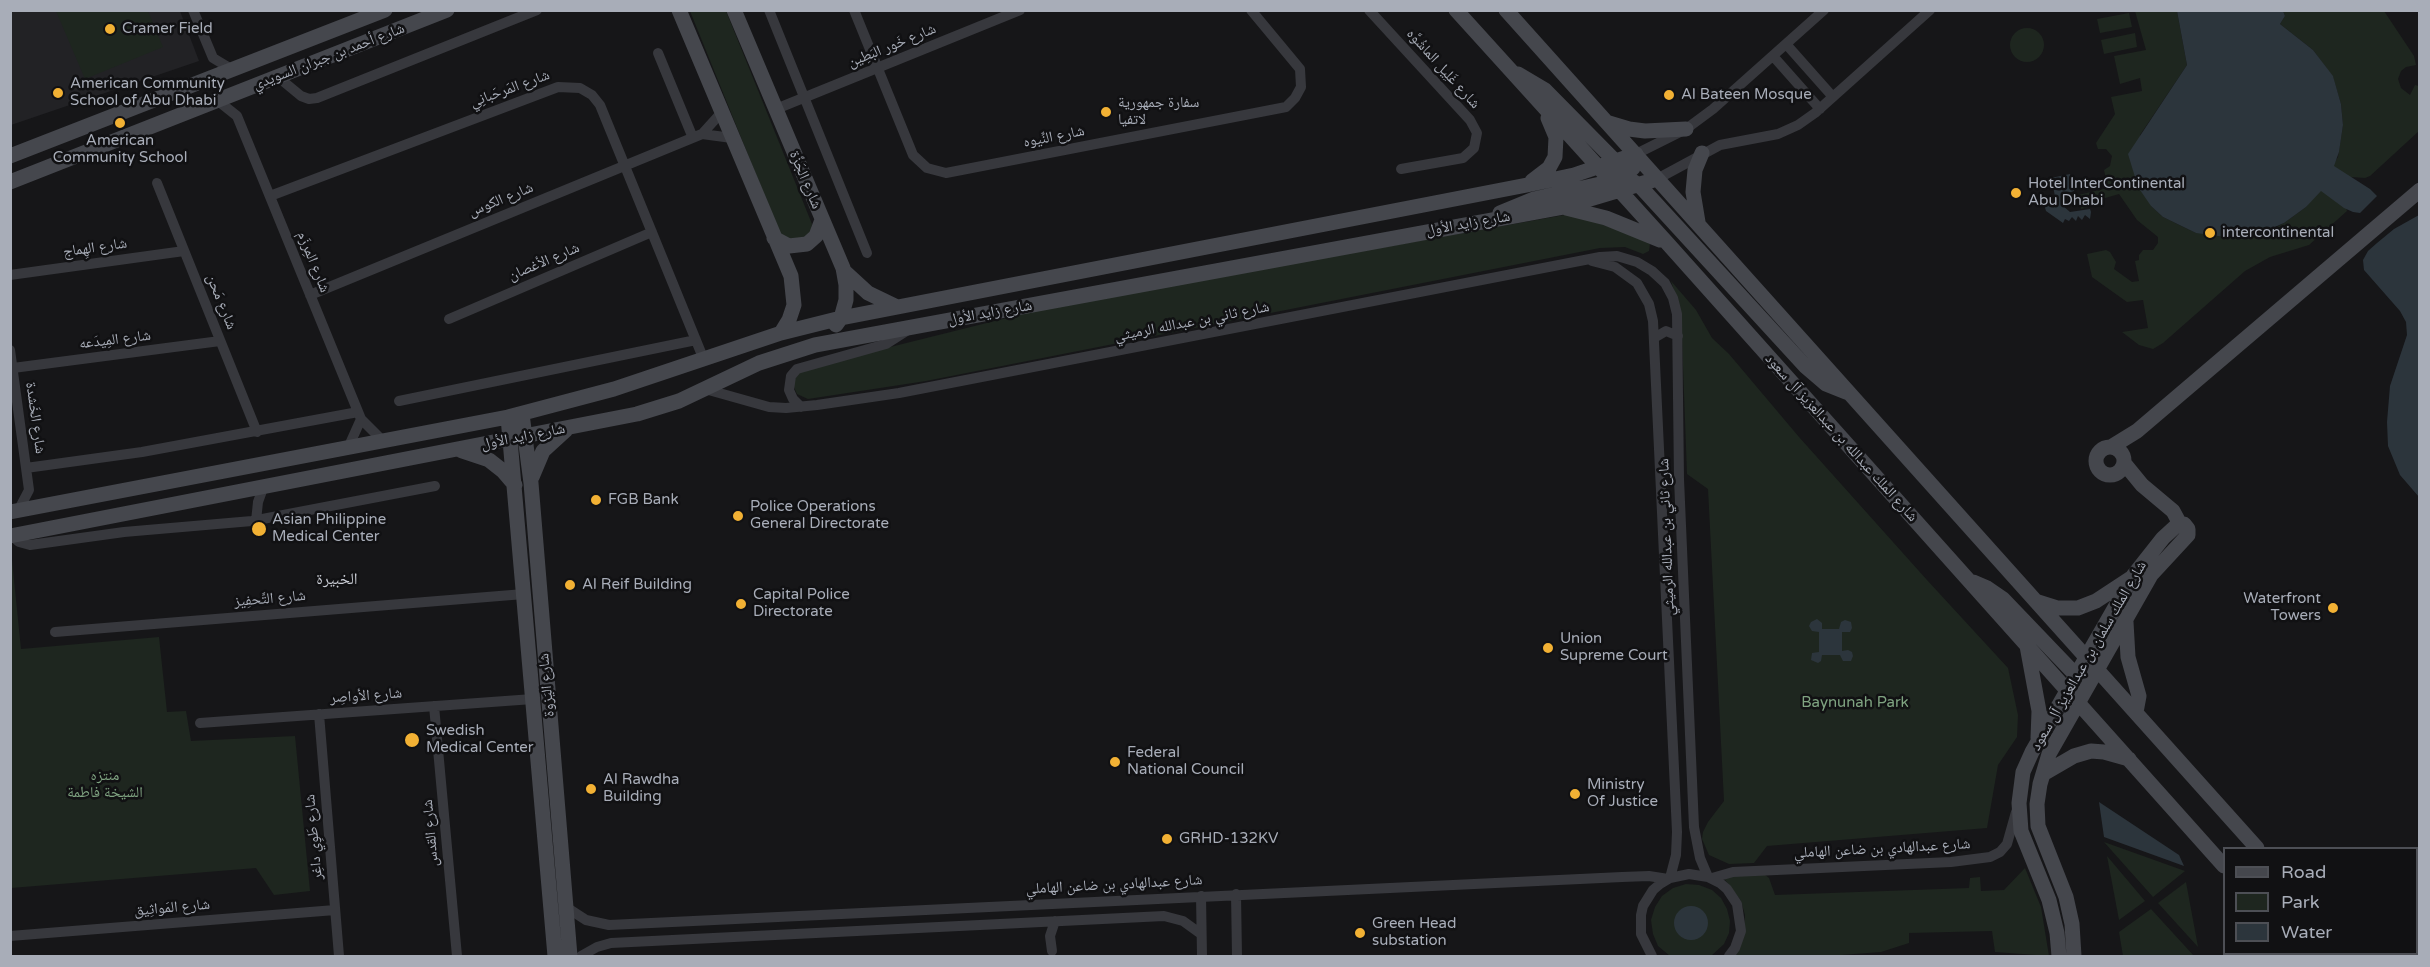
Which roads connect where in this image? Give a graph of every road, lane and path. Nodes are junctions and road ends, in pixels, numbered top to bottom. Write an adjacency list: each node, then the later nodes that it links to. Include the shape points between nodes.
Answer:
1 (193, 10): 19 (street)
2 (385, 10): 21 (main road, شارع أحمد بن جبران السويدي)
3 (537, 10): 23 (street, via 317,98 301,96)
4 (679, 10): 33 (main road)
5 (734, 10): 31 (main road, شارع الجَزَّة)
6 (769, 10): 27 (street)
7 (854, 10): 20 (street, شارع النِّيوه)
8 (1020, 10): 20 (street, شارع خَور البَطِين)
9 (1251, 10): 20 (street, شارع النِّيوه, via 1300,69 1301,87 1286,106 953,172 933,171 913,155)
10 (1369, 10): 45 (street, شارع غَلِيل الماشُوَّه, via 1470,120 1477,134 1474,148 1463,158)
11 (1456, 10): 22 (main road, شارع الملك عبدالله بن عبدالعزيز آل سعود)
12 (1506, 10): 35 (main road)
13 (1824, 10): 16 (street, شارع زايد الأول)
14 (1930, 10): 26 (street, شارع زايد الأول)
15 (439, 12): 23 (main road, شارع أحمد بن جبران السويدي)
16 (1786, 44): 18 (street, شارع زايد الأول); 26 (street)
17 (658, 53): 37 (street)
18 (1773, 56): 32 (street); 36 (street, شارع زايد الأول, via 1727,99)
19 (213, 58): 21 (street); 24 (street)
20 (879, 68): 27 (street, شارع خَور البَطِين)
21 (234, 70): 24 (main road, شارع أحمد بن جبران السويدي)
22 (1512, 72): 29 (main road, شارع الملك عبدالله بن عبدالعزيز آل سعود); 42 (main road, via 1545,90)
23 (278, 77): 25 (main road, شارع أحمد بن جبران السويدي)
24 (199, 84): 30 (main road, via 192,98); 41 (main road, شارع أحمد بن جبران السويدي)
25 (242, 91): 28 (main road, شارع أحمد بن جبران السويدي); 34 (street)
26 (1833, 97): 32 (street, شارع زايد الأول)
27 (804, 98): 31 (street, شارع خَور البَطِين); 62 (street)
28 (217, 100): 30 (main road, شارع أحمد بن جبران السويدي); 34 (street, شارع المِرزَم)
29 (1542, 105): 44 (main road, شارع الملك عبدالله بن عبدالعزيز آل سعود); 50 (main road, via 1556,137 1557,150 1549,168)
30 (201, 107): 48 (main road, شارع أحمد بن جبران السويدي)
31 (776, 109): 55 (main road, شارع الجَزَّة)
32 (1820, 109): 39 (street, شارع زايد الأول, via 1789,130 1729,142)
33 (721, 113): 37 (street, شارع الكوس); 38 (main road)
34 (237, 116): 53 (street, شارع المِرزَم)
35 (1606, 122): 36 (main road, via 1645,131); 40 (main road)
36 (1686, 129): 40 (street, شارع زايد الأول)
37 (698, 136): 38 (street, شارع الكوس); 43 (street, شارع الكوس)
38 (732, 138): 59 (main road)
39 (1702, 153): 47 (street, شارع زايد الأول); 57 (main road, via 1693,192)
40 (1636, 154): 42 (main road, شارع زايد الأول); 46 (main road); 47 (main road)
41 (10, 156)
42 (1615, 161): 44 (main road, شارع زايد الأول); 46 (main road)
43 (625, 166): 53 (street, شارع المَرحَبانِي, via 596,100 580,88 566,86); 58 (street, شارع المَرحَبانِي); 66 (street, شارع الكوس)
44 (1597, 167): 46 (main road); 50 (main road, شارع زايد الأول); 51 (main road, شارع الملك عبدالله بن عبدالعزيز آل سعود)
45 (1401, 169)
46 (1632, 178): 47 (main road, شارع زايد الأول); 51 (main road, شارع زايد الأول); 81 (main road, via 1811,372 1826,384)
47 (1657, 178): 57 (main road)
48 (10, 182)
49 (157, 183): 61 (street, شارع مَحن)
50 (1527, 185): 67 (main road, شارع زايد الأول)
51 (1615, 187): 54 (main road, شارع زايد الأول); 56 (main road, via 1534,199); 60 (main road, شارع الملك عبدالله بن عبدالعزيز آل سعود)
52 (2419, 191): 88 (main road)
53 (270, 196): 66 (street, شارع المِرزَم)
54 (1563, 207): 56 (main road, شارع زايد الأول); 60 (main road, via 1606,218)
55 (822, 220): 59 (main road, via 816,236 801,246 789,246); 64 (main road, شارع الجَزَّة)
56 (1490, 220): 70 (main road, شارع زايد الأول)
57 (1700, 227): 81 (main road)
58 (652, 232): 69 (street, شارع الأغصان); 74 (street, شارع المَرحَبانِي)
59 (774, 238): 71 (main road, via 791,276 794,295 792,312)
60 (1669, 245): 111 (main road, شارع الملك عبدالله بن عبدالعزيز آل سعود)
61 (184, 251): 65 (street, شارع الهِماج); 75 (street, شارع مَحن)
62 (867, 253)
63 (1588, 260): 72 (street, شارع ثاني بن عبدالله الرميثي, via 1617,256 1652,271 1673,298); 73 (street, شارع ثاني بن عبدالله الرميثي, via 1615,267 1637,283 1652,313); 83 (street, شارع ثاني بن عبدالله الرميثي, via 910,391)
64 (843, 268): 67 (main road, via 868,293); 68 (main road, شارع الجَزَّة, via 846,294)
65 (10, 275)
66 (310, 295): 86 (street, شارع المِرزَم)
67 (895, 306): 68 (main road, شارع زايد الأول)
68 (841, 318): 71 (main road, شارع زايد الأول); 76 (main road)
69 (449, 319)
70 (912, 327): 76 (main road, شارع زايد الأول); 83 (street, via 886,344 797,369 791,376 789,390)
71 (781, 333): 78 (main road, شارع زايد الأول)
72 (1678, 336): 73 (street, via 1666,331); 134 (street, شارع ثاني بن عبدالله الرميثي, via 1679,479 1694,827 1700,858)
73 (1654, 338): 133 (street, شارع ثاني بن عبدالله الرميثي, via 1677,832)
74 (696, 340): 78 (street, شارع المَرحَبانِي); 82 (street)
75 (220, 341): 79 (street, شارع المِيدَعه); 89 (street, شارع مَحن)
76 (815, 345): 80 (main road, شارع زايد الأول, via 759,363)
77 (10, 350): 79 (street, شارع الخَشدة)
78 (704, 360): 85 (main road, شارع زايد الأول)
79 (13, 368): 84 (street, شارع الخَشدة)
80 (705, 389): 83 (street, شارع ثاني بن عبدالله الرميثي, via 758,404); 87 (main road, شارع زايد الأول, via 637,414)
81 (1849, 393): 113 (main road)
82 (399, 401)
83 (801, 407)
84 (14, 411): 96 (street, شارع الخَشدة)
85 (515, 415): 90 (main road, شارع اليَزوة); 91 (main road, شارع زايد الأول)
86 (360, 416): 89 (street); 91 (street, شارع المِرزَم); 93 (street)
87 (571, 427): 90 (main road, شارع زايد الأول); 98 (main road, via 543,451)
88 (2137, 430): 92 (main road); 95 (main road)
89 (257, 432): 96 (street)
90 (518, 438): 94 (main road, شارع زايد الأول); 98 (main road, شارع اليَزوة)
91 (383, 441): 93 (main road, شارع زايد الأول)
92 (2111, 447): 95 (main road, via 2120,451); 97 (main road, via 2102,449 2096,461 2104,473)
93 (348, 448): 104 (main road, شارع زايد الأول)
94 (456, 450): 98 (main road, via 489,460); 101 (main road, شارع زايد الأول)
95 (2124, 461): 97 (main road); 99 (main road)
96 (26, 468): 102 (street, شارع الخَشدة)
97 (2113, 474): 99 (main road)
98 (523, 484): 112 (main road, شارع اليَزوة); 137 (main road, شارع اليَزوة)
99 (2142, 485): 103 (main road)
100 (435, 486): 106 (street)
101 (263, 488): 106 (street); 108 (main road, شارع زايد الأول)
102 (29, 490): 104 (street); 105 (street)
103 (2162, 503): 107 (main road); 109 (main road)
104 (49, 505): 105 (main road, شارع زايد الأول)
105 (14, 512)
106 (256, 521): 108 (street, via 124,532 30,545)
107 (2181, 524): 109 (main road, شارع الملك سلمان بن عبدالعزيز آل سعود); 114 (main road, شارع الملك سلمان بن عبدالعزيز آل سعود, via 2188,529 2188,535 2151,575)
108 (11, 536)
109 (2163, 538): 110 (main road, شارع الملك سلمان بن عبدالعزيز آل سعود)
110 (2133, 576): 113 (main road, via 2096,601 2078,608 2057,608); 117 (main road, شارع الملك سلمان بن عبدالعزيز آل سعود)
111 (1969, 581): 116 (main road, شارع الملك عبدالله بن عبدالعزيز آل سعود); 119 (main road, via 2003,599)
112 (524, 594): 115 (street, شارع التَّحفِيز); 121 (main road, شارع اليَزوة)
113 (2034, 600): 117 (main road)
114 (2126, 622): 118 (main road, شارع الملك سلمان بن عبدالعزيز آل سعود); 124 (main road, via 2128,657 2139,696)
115 (54, 632)
116 (2027, 646): 120 (main road, شارع الملك عبدالله بن عبدالعزيز آل سعود); 127 (main road, via 2039,711)
117 (2087, 657): 118 (main road); 119 (main road, شارع الملك سلمان بن عبدالعزيز آل سعود)
118 (2098, 669): 119 (main road, via 2088,674); 122 (main road, شارع الملك سلمان بن عبدالعزيز آل سعود); 124 (main road)
119 (2077, 673): 120 (main road, شارع الملك سلمان بن عبدالعزيز آل سعود)
120 (2068, 690): 122 (main road, شارع الملك عبدالله بن عبدالعزيز آل سعود); 127 (main road, شارع الملك سلمان بن عبدالعزيز آل سعود)
121 (533, 699): 123 (street, شارع الأواصِر); 147 (main road, شارع اليَزوة)
122 (2079, 702): 128 (main road, شارع الملك عبدالله بن عبدالعزيز آل سعود); 129 (main road, شارع الملك سلمان بن عبدالعزيز آل سعود, via 2049,754)
123 (434, 706): 125 (street, شارع الأواصِر); 146 (street, شارع القدس)
124 (2136, 712): 131 (main road)
125 (319, 714): 126 (street, شارع الأواصِر); 138 (street, شارع طَوِي داغِر)
126 (200, 723)
127 (2037, 742): 130 (main road, شارع الملك سلمان بن عبدالعزيز آل سعود, via 2023,772)
128 (2131, 760): 129 (main road, via 2091,751 2079,753); 132 (main road, شارع الملك عبدالله بن عبدالعزيز آل سعود)
129 (2043, 774): 155 (main road, شارع الملك سلمان بن عبدالعزيز آل سعود, via 2038,794 2038,826 2066,897)
130 (2019, 803): 134 (street, شارع عبدالهادي بن ضاعن الهاملي, via 2007,844 1990,857 1733,872); 154 (main road, شارع الملك سلمان بن عبدالعزيز آل سعود, via 2025,845 2054,916)
131 (2255, 847)
132 (2223, 865)
133 (1669, 878): 134 (street, شارع عبدالهادي بن ضاعن الهاملي, via 1689,874); 135 (street, شارع عبدالهادي بن ضاعن الهاملي, via 1630,876); 152 (street, via 1653,890 1641,915 1641,934)
134 (1710, 878): 153 (street, via 1727,889 1740,913 1741,931)
135 (1236, 894): 136 (street, شارع عبدالهادي بن ضاعن الهاملي); 151 (street)
136 (1201, 896): 140 (street, شارع عبدالهادي بن ضاعن الهاملي); 141 (street)
137 (566, 907): 140 (street, شارع عبدالهادي بن ضاعن الهاملي, via 601,924); 148 (main road, شارع اليَزوة)
138 (335, 910): 142 (street, شارع المَواثِيق); 145 (street, شارع طَوِي داغِر)
139 (1055, 921): 141 (street, via 1164,916 1183,921); 143 (street); 144 (street, via 1050,936)
140 (656, 923): 143 (street)
141 (1201, 934): 150 (street)
142 (10, 936)
143 (657, 940): 149 (street, via 611,943)
144 (1052, 951)
145 (339, 957)
146 (458, 957)
147 (555, 957)
148 (570, 957)
149 (581, 957)
150 (1202, 957)
151 (1237, 957)
152 (1652, 957)
153 (1729, 957)
154 (2059, 957)
155 (2074, 957)

